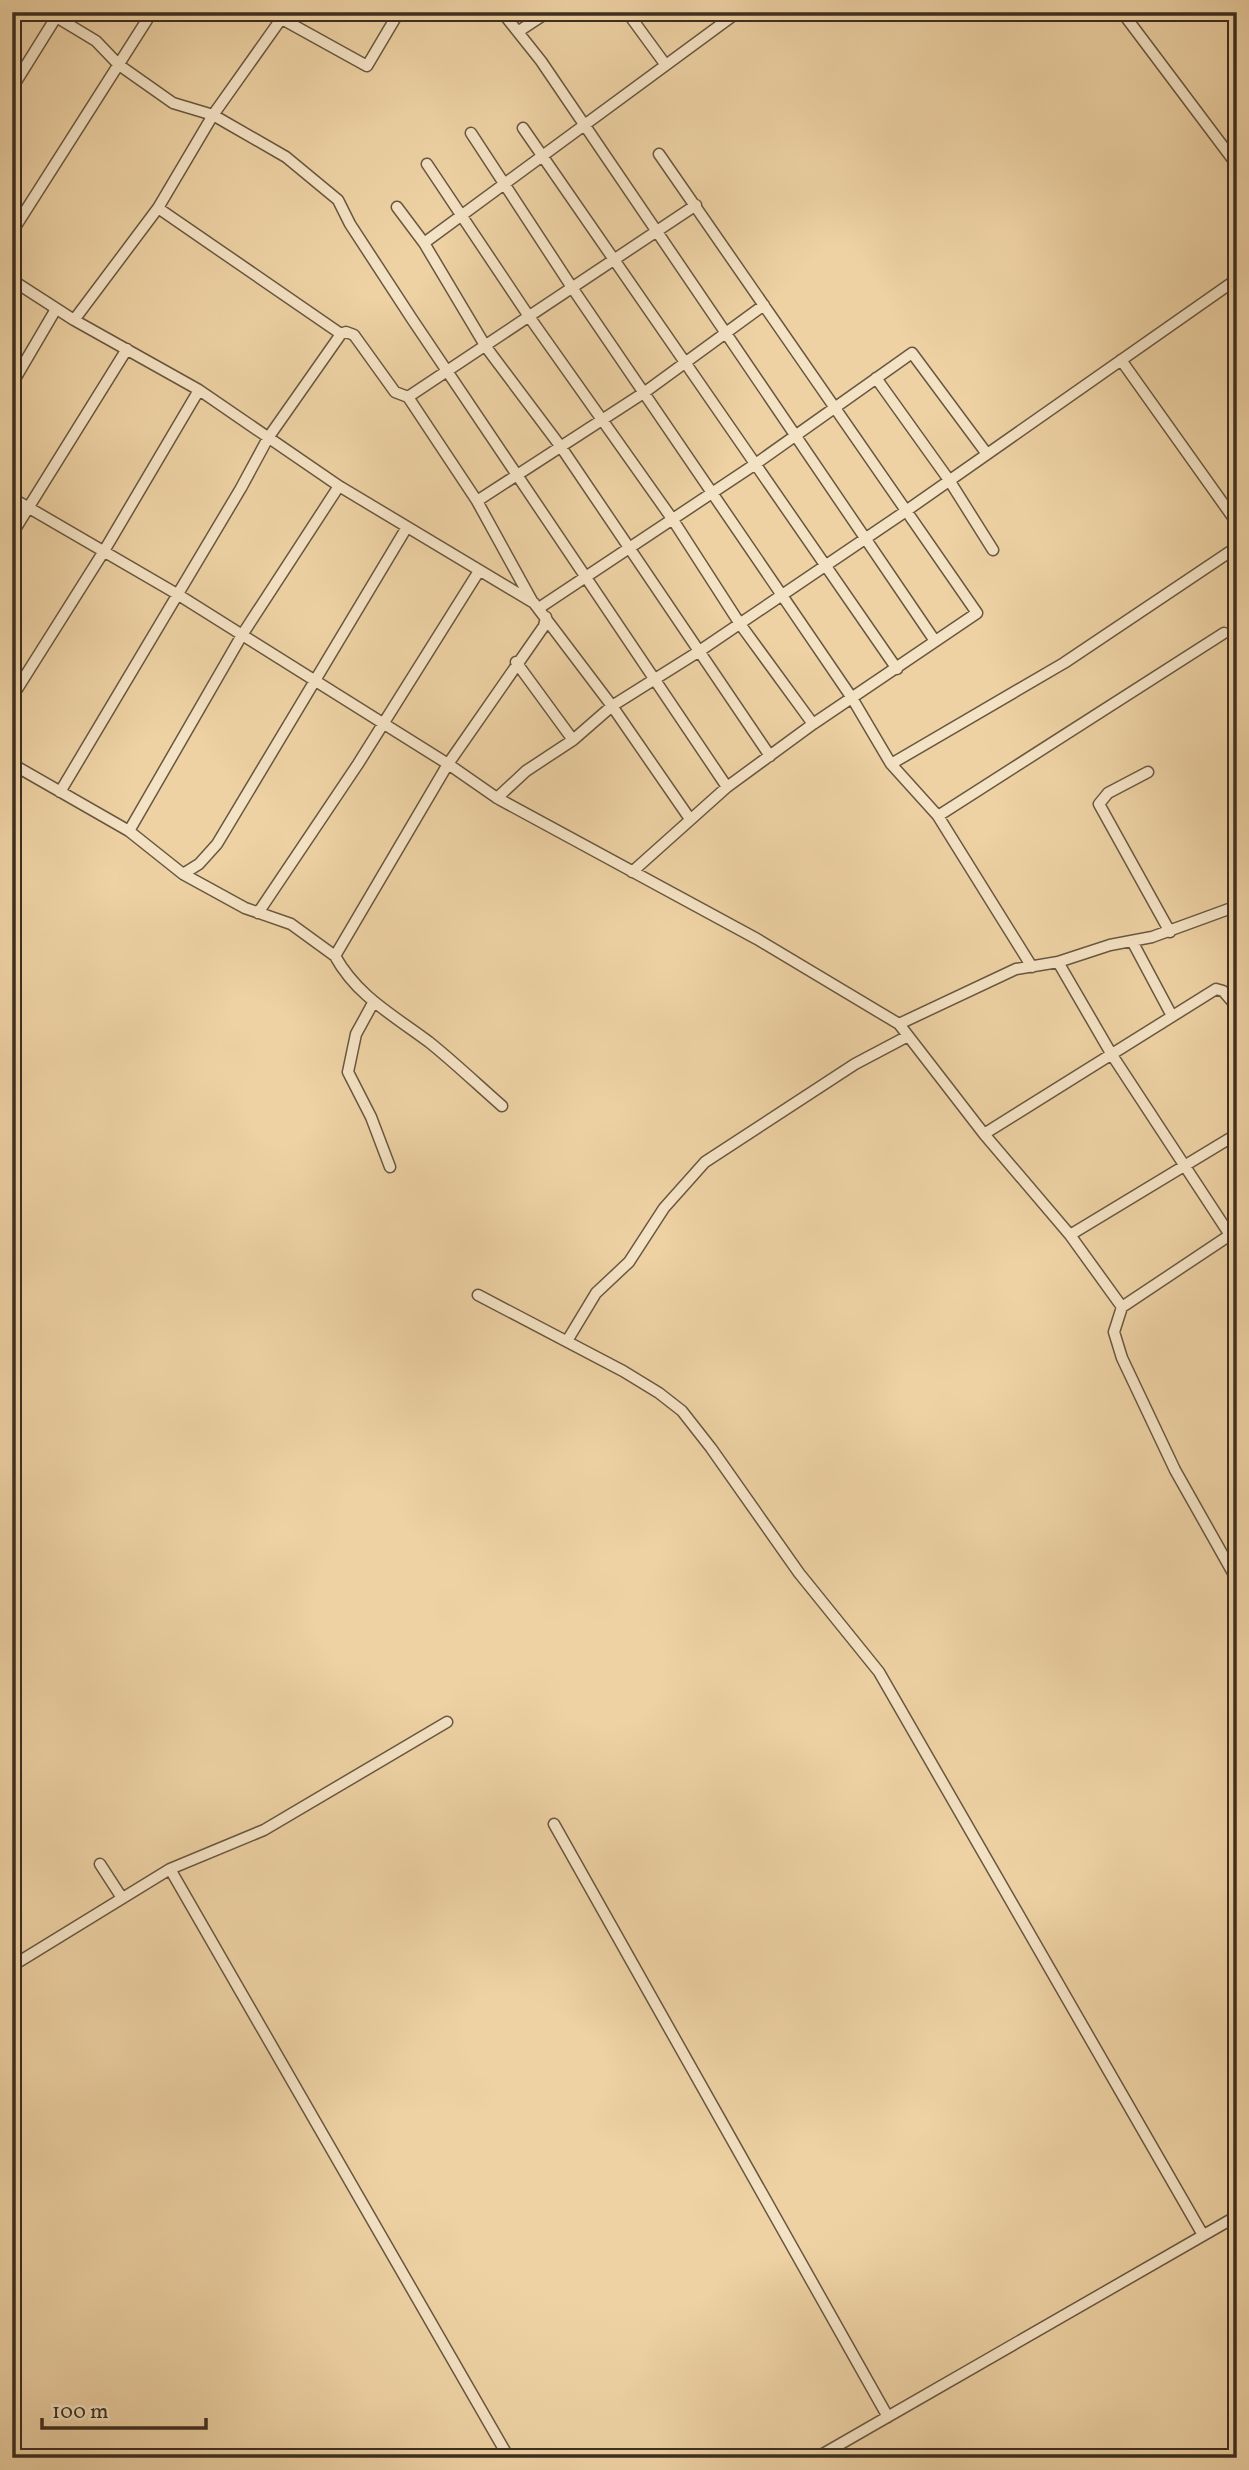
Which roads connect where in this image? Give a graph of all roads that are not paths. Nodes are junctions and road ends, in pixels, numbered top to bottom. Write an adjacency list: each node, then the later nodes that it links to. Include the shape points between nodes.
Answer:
1 (152, 12): 12 (street)
2 (400, 12): 8 (street, via 367,66)
3 (502, 12): 10 (street)
4 (548, 12): 10 (street)
5 (627, 12): 11 (street)
6 (738, 12): 11 (street)
7 (1122, 12): 21 (street)
8 (284, 15): 14 (street)
9 (52, 16): 12 (street, via 96,41); 13 (street)
10 (519, 31): 15 (street)
11 (665, 64): 15 (street)
12 (119, 65): 14 (street, via 173,103); 27 (street)
13 (12, 88)
14 (213, 115): 25 (street); 44 (street, via 286,157 338,200)
15 (585, 126): 19 (street); 28 (street)
16 (523, 128): 19 (street)
17 (471, 133): 22 (street)
18 (659, 154): 23 (street)
19 (542, 157): 22 (street); 30 (street)
20 (427, 164): 26 (street)
21 (1237, 165)
22 (505, 184): 26 (street); 33 (street)
23 (695, 205): 28 (street); 34 (street)
24 (397, 207): 29 (street)
25 (158, 208): 37 (street); 38 (street)
26 (462, 215): 29 (street); 36 (street)
27 (12, 232)
28 (656, 234): 30 (street); 39 (street)
29 (424, 243): 40 (street)
30 (615, 261): 33 (street); 43 (street)
31 (1237, 279): 42 (street)
32 (12, 280): 35 (street)
33 (573, 289): 36 (street); 48 (street)
34 (764, 305): 39 (street); 50 (street)
35 (57, 309): 37 (street); 46 (street)
36 (530, 318): 40 (street); 51 (street)
37 (74, 320): 41 (street)
38 (341, 334): 49 (street, via 354,335 395,392); 53 (street)
39 (724, 334): 43 (street); 52 (street)
40 (486, 346): 44 (street); 54 (street)
41 (127, 349): 47 (street); 63 (street)
42 (1121, 360): 55 (street); 66 (street)
43 (683, 364): 48 (street); 56 (street)
44 (447, 373): 49 (street); 57 (street)
45 (876, 379): 50 (street); 55 (street, via 912,353); 58 (street)
46 (12, 384)
47 (199, 390): 53 (street); 73 (street)
48 (645, 392): 51 (street); 60 (street)
49 (408, 397): 62 (street)
50 (836, 407): 52 (street); 64 (street)
51 (602, 420): 54 (street); 65 (street)
52 (794, 437): 56 (street); 69 (street)
53 (268, 438): 59 (street); 77 (street)
54 (561, 447): 57 (street); 71 (street)
55 (986, 454): 58 (street)
56 (754, 465): 60 (street); 74 (street)
57 (518, 475): 62 (street); 76 (street)
58 (949, 480): 64 (street); 72 (street)
59 (339, 486): 67 (street); 82 (street)
60 (713, 492): 65 (street); 78 (street)
61 (12, 498): 63 (street)
62 (477, 501): 79 (street)
63 (28, 508): 68 (street); 73 (street)
64 (906, 511): 69 (street); 83 (street, via 977,613)
65 (673, 520): 71 (street); 80 (street)
66 (1237, 523)
67 (407, 527): 75 (street); 88 (street)
68 (12, 534)
69 (866, 538): 74 (street); 83 (street)
70 (1237, 547): 98 (street, via 1065,663)
71 (629, 550): 76 (street); 84 (street)
72 (993, 550)
73 (104, 551): 77 (street); 89 (street)
74 (824, 567): 78 (street); 86 (street)
75 (479, 571): 79 (street); 92 (street)
76 (587, 578): 79 (street); 87 (street)
77 (177, 594): 82 (street); 101 (street)
78 (782, 595): 80 (street); 90 (street)
79 (540, 609): 85 (street, via 544,626); 91 (street)
80 (740, 624): 84 (street); 93 (street)
81 (1224, 633): 103 (street)
82 (242, 635): 88 (street); 105 (street)
83 (935, 641): 86 (street)
84 (698, 652): 87 (street); 95 (street)
85 (516, 662): 94 (street); 97 (street)
86 (897, 669): 90 (street)
87 (656, 679): 91 (street); 100 (street)
88 (317, 681): 92 (street); 107 (street, via 217,844)
89 (12, 697)
90 (852, 698): 93 (street); 98 (street)
91 (612, 706): 94 (street); 104 (street)
92 (382, 722): 97 (street); 109 (street)
93 (813, 724): 95 (street)
94 (573, 740): 102 (street, via 526,771)
95 (770, 757): 100 (street)
96 (12, 764): 101 (street)
97 (448, 764): 102 (street); 112 (street)
98 (891, 764): 103 (street)
99 (1149, 772): 110 (street, via 1108,793 1099,804)
100 (727, 788): 104 (street)
101 (60, 792): 105 (street)
102 (498, 798): 106 (street)
103 (938, 816): 114 (street)
104 (690, 819): 106 (street)
105 (130, 831): 107 (street)
106 (632, 872): 118 (street, via 757,939)
107 (183, 874): 109 (street)
108 (1236, 909): 110 (street)
109 (258, 913): 112 (street, via 291,924)
110 (1170, 932): 111 (street)
111 (1132, 941): 113 (street); 117 (street)
112 (335, 956): 115 (street, via 346,976)
113 (1058, 962): 114 (street); 120 (street)
114 (1032, 967): 118 (street, via 1016,969)
115 (373, 1003): 121 (street, via 430,1043); 125 (street, via 356,1034 348,1072)
116 (1237, 1007): 117 (street, via 1223,990 1216,989)
117 (1172, 1016): 120 (street)
118 (899, 1024): 119 (street)
119 (908, 1036): 122 (street); 129 (street, via 855,1064 705,1163 664,1208 629,1262 596,1293)
120 (1112, 1055): 122 (street); 124 (street)
121 (502, 1106)
122 (984, 1134): 126 (street)
123 (1237, 1134): 124 (street)
124 (1186, 1166): 126 (street); 128 (street, via 1230,1235)
125 (390, 1167)
126 (1070, 1235): 128 (street)
127 (478, 1295): 129 (street)
128 (1122, 1307): 130 (street, via 1114,1332 1122,1359 1175,1470)
129 (566, 1341): 138 (street, via 623,1371 682,1411 799,1573 879,1672)
130 (1237, 1580)
131 (447, 1722): 134 (street, via 264,1830)
132 (554, 1824): 139 (street)
133 (100, 1864): 135 (street)
134 (170, 1869): 135 (street); 140 (street)
135 (122, 1898): 136 (street)
136 (12, 1966)
137 (1237, 2216): 138 (street)
138 (1203, 2235): 139 (street)
139 (888, 2417): 141 (street)
140 (509, 2458)
141 (816, 2458)

